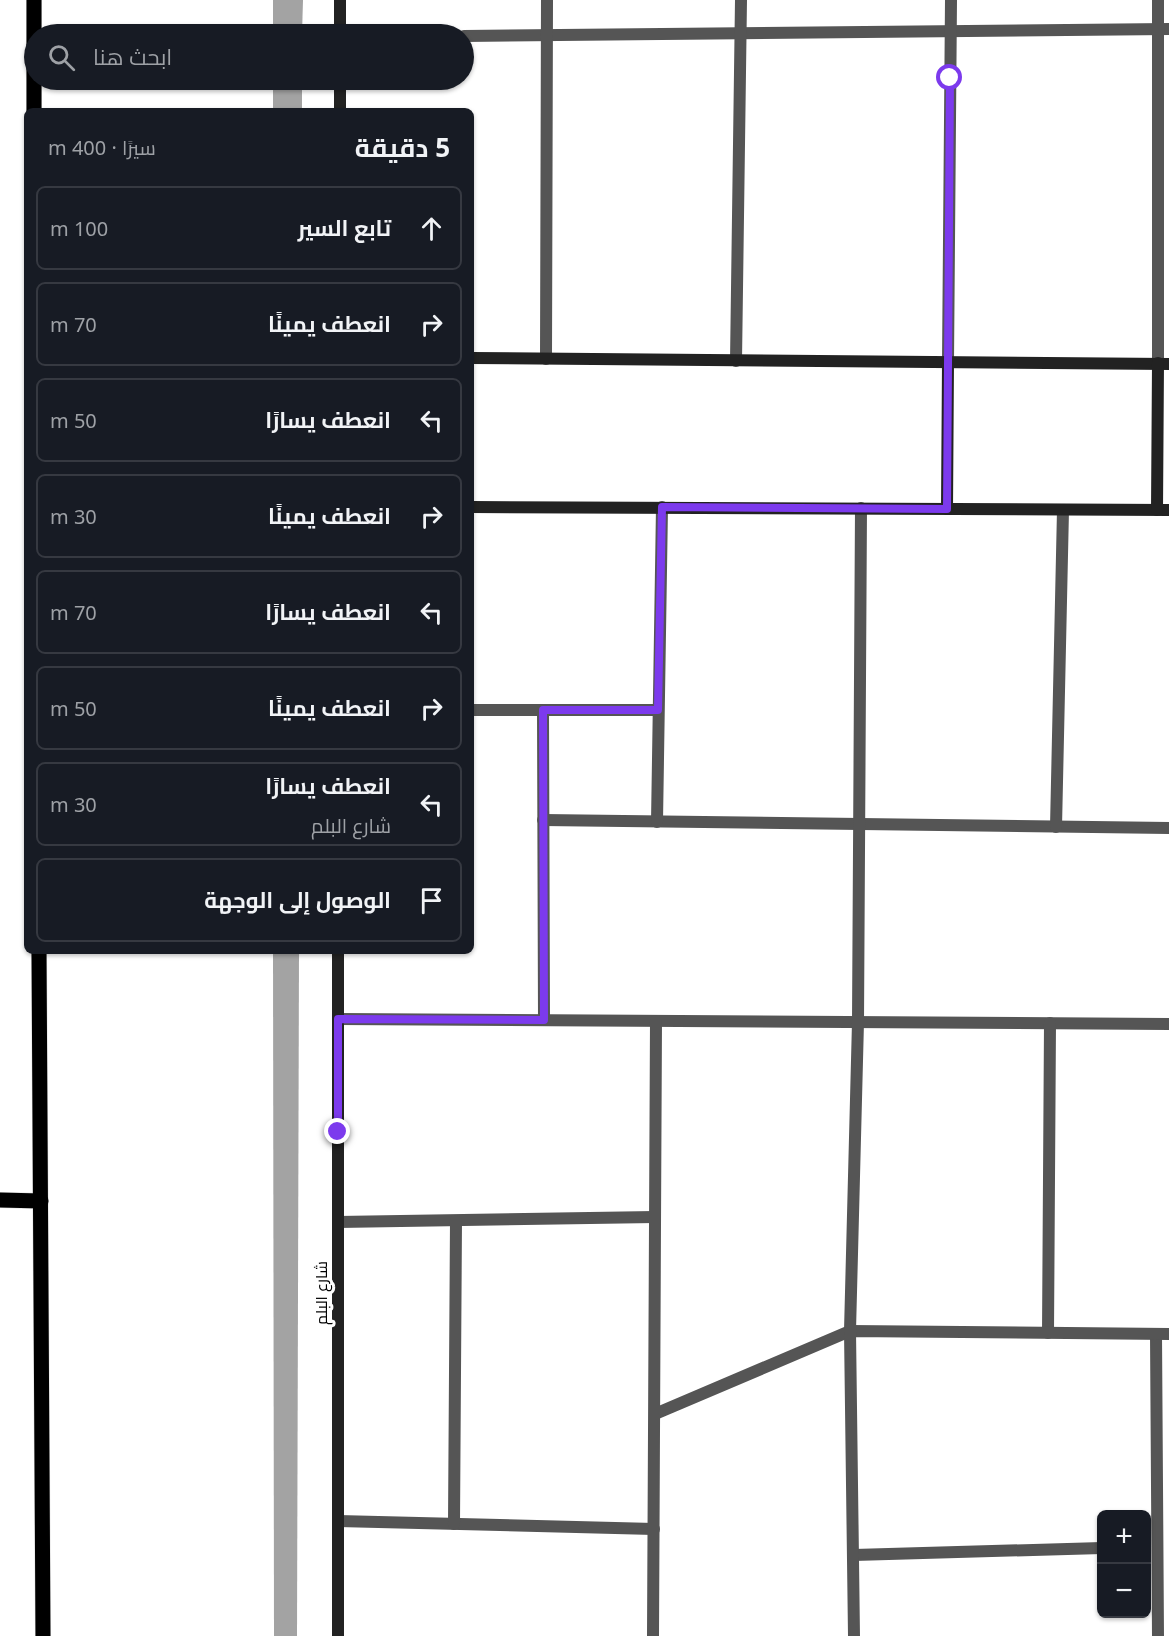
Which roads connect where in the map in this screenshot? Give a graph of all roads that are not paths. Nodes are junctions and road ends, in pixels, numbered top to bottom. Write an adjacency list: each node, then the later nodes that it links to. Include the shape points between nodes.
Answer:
1 (34, 0): 7 (main road)
2 (340, 0): 8 (street)
3 (547, 0): 12 (street)
4 (741, 0): 11 (street)
5 (951, 0): 10 (street)
6 (1158, 0): 9 (street)
7 (34, 24)
8 (340, 24)
9 (1163, 29): 10 (street); 22 (street)
10 (951, 31): 11 (street); 21 (street)
11 (740, 34): 12 (street); 20 (street)
12 (547, 35): 13 (street); 19 (street)
13 (474, 36)
14 (34, 90): 16 (main road)
15 (340, 90): 17 (street)
16 (34, 108)
17 (340, 108)
18 (474, 358): 19 (street)
19 (546, 359): 20 (street)
20 (736, 360): 21 (street)
21 (948, 362): 22 (street); 26 (street)
22 (1163, 364): 28 (street)
23 (474, 507): 24 (street)
24 (662, 507): 25 (street); 31 (street)
25 (861, 508): 26 (street); 34 (street)
26 (947, 509): 27 (street)
27 (1063, 510): 28 (street); 35 (street)
28 (1163, 510)
29 (474, 710): 30 (street)
30 (543, 710): 31 (street); 32 (street)
31 (658, 710): 33 (street)
32 (543, 820): 33 (street); 40 (street)
33 (657, 822): 34 (street)
34 (859, 824): 35 (street); 42 (street)
35 (1056, 827): 36 (street)
36 (1169, 828)
37 (39, 954): 46 (main road)
38 (338, 954): 39 (street, شارع البلم)
39 (338, 1019): 40 (street); 49 (street, شارع البلم)
40 (544, 1020): 41 (street)
41 (656, 1021): 42 (street); 47 (street)
42 (858, 1022): 43 (street); 50 (street)
43 (1050, 1023): 44 (street); 51 (street)
44 (1169, 1024)
45 (0, 1200): 46 (main road)
46 (41, 1201): 60 (main road)
47 (655, 1217): 48 (street); 53 (street)
48 (456, 1221): 49 (street); 55 (street)
49 (338, 1222): 54 (street, شارع البلم)
50 (850, 1331): 51 (street); 53 (street); 59 (street)
51 (1048, 1333): 52 (street)
52 (1163, 1334): 57 (street)
53 (655, 1414): 56 (street)
54 (338, 1521): 55 (street); 61 (street, شارع البلم)
55 (454, 1524): 56 (street)
56 (654, 1529): 62 (street)
57 (1152, 1546): 64 (street)
58 (1097, 1548): 59 (street)
59 (854, 1555): 63 (street)
60 (43, 1636)
61 (338, 1636)
62 (653, 1636)
63 (854, 1636)
64 (1158, 1636)

